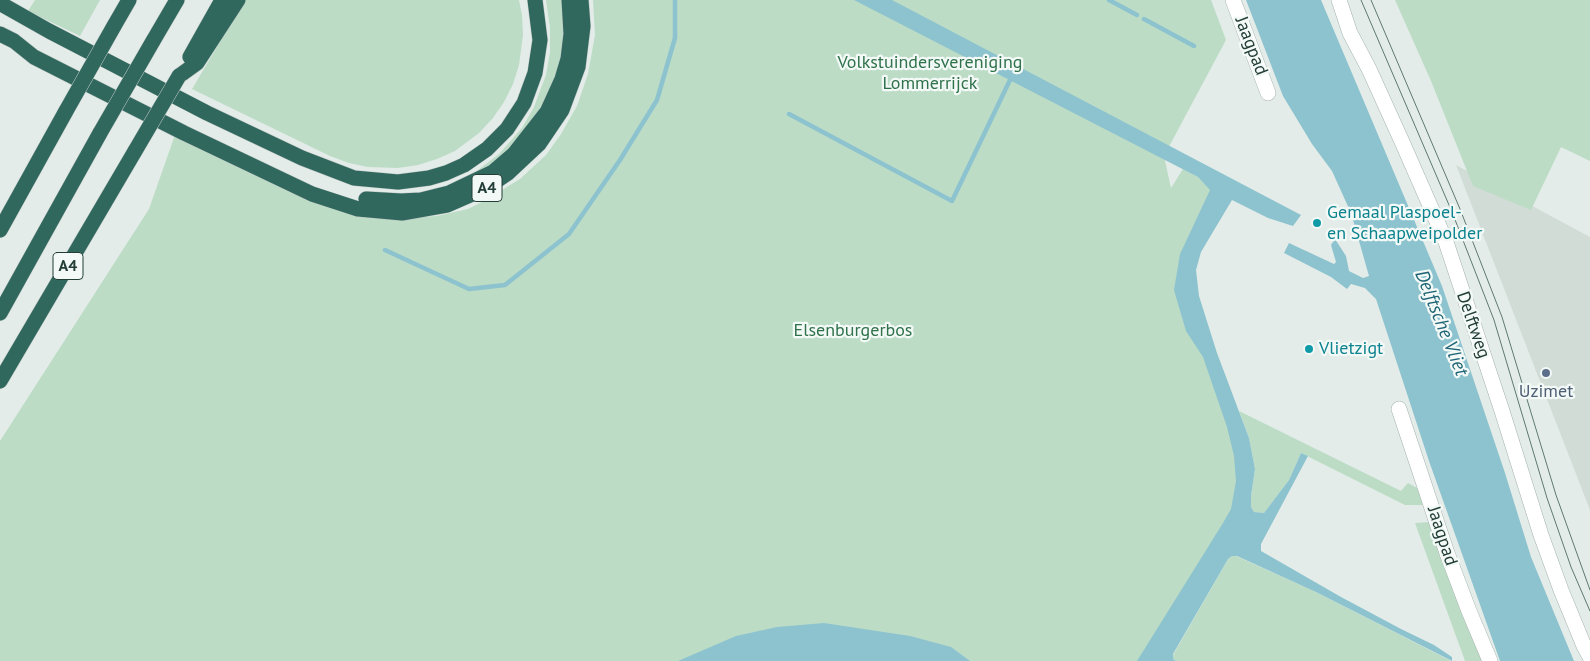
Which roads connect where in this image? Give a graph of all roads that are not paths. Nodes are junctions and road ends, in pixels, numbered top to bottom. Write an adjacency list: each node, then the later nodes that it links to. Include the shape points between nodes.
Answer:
1 (129, 0): 15 (highway, bridge)
2 (177, 0): 16 (highway, A4, bridge)
3 (222, 0): 13 (highway, A4)
4 (238, 0): 13 (highway, A4)
5 (535, 0): 10 (highway, A4, via 540,40 537,65 524,103 507,129 464,165 429,178 398,182 354,178 302,158 49,31)
6 (569, 0): 12 (highway, A4, via 571,34 568,59 555,97 532,134 493,172 449,193 421,200 378,201 332,192 233,147 39,50)
7 (582, 0): 12 (highway, A4, via 583,26 578,67 562,110 539,144 508,174 486,188 446,205 402,213 358,209 312,194)
8 (1233, 0): 14 (street, Jaagpad)
9 (1339, 0): 19 (street, Delftweg, via 1350,33 1446,242 1561,590)
10 (8, 3)
11 (0, 34): 12 (highway, A4)
12 (7, 42)
13 (192, 61): 17 (highway, A4, bridge, via 179,76)
14 (1268, 93)
15 (0, 230)
16 (0, 313)
17 (0, 382)
18 (1399, 409): 20 (street, Jaagpad, via 1447,554)
19 (1590, 657)
20 (1490, 661)

